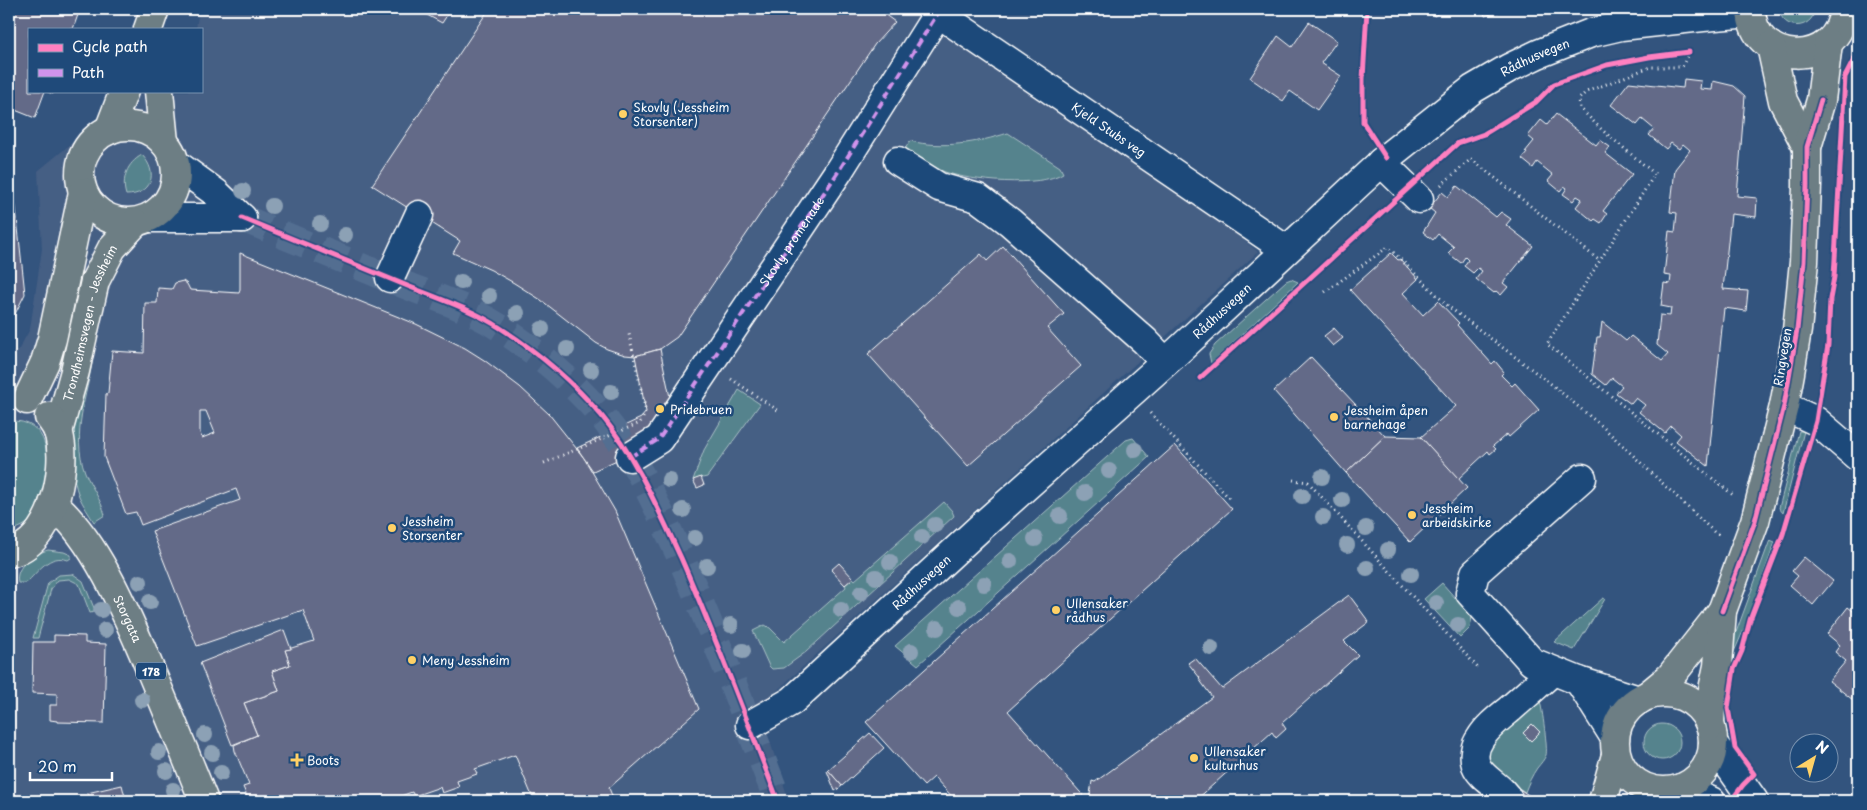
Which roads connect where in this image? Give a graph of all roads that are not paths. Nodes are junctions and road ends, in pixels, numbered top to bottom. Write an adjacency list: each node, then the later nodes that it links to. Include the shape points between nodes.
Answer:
1 (1844, 9): 4 (main road, Ringvegen, via 1840,28)
2 (1751, 11): 5 (main road, Ringvegen, via 1757,32); 12 (street, Rådhusvegen, via 1620,26 1572,39 1509,68 1473,89)
3 (948, 14): 17 (street, Kjeld Stubs veg); 23 (street, Skovly promenade, via 660,439)
4 (1828, 43): 5 (main road, via 1812,52 1794,54); 9 (main road, Ringvegen, via 1821,100)
5 (1771, 46): 9 (main road, Ringvegen, via 1784,101)
6 (124, 92): 8 (main road)
7 (159, 92): 10 (main road)
8 (108, 130): 10 (main road, via 123,126 152,132); 13 (main road, via 86,149 81,163)
9 (1806, 147): 21 (main road, Ringvegen, via 1804,262)
10 (170, 153): 16 (main road, via 176,177 174,190 160,211); 16 (street, via 242,218)
11 (898, 161): 19 (street, via 939,188 978,198 1010,222)
12 (1381, 162): 14 (street); 17 (street, Rådhusvegen)
13 (83, 192): 16 (main road, via 91,206 104,216 119,222); 20 (main road, via 45,362)
14 (1417, 197)
15 (419, 215): 18 (street)
16 (142, 220): 22 (main road, Trondheimsvegen - Jessheim, via 112,248 95,281)
17 (1285, 250): 19 (street, Rådhusvegen)
18 (390, 278)
19 (1165, 362): 32 (street, Rådhusvegen, via 792,701)
20 (18, 400): 22 (main road, via 50,418)
21 (1784, 406): 24 (street, via 1816,421); 28 (main road, Ringvegen, via 1755,521)
22 (58, 432): 26 (main road, via 61,469)
23 (630, 457)
24 (1858, 457)
25 (1582, 478): 29 (street, via 1475,572 1470,594 1532,662)
26 (53, 504): 27 (main road, via 37,535); 36 (main road, Storgata / 178, via 66,515 118,594)
27 (11, 558)
28 (1722, 611): 31 (main road, Ringvegen, via 1670,677); 33 (main road, Ringvegen, via 1718,666 1711,699)
29 (1553, 671): 30 (street); 37 (street, via 1490,726 1476,747 1476,766 1506,794)
30 (1579, 681): 31 (street); 34 (street)
31 (1643, 698): 33 (main road, via 1660,693 1678,695 1691,701 1703,712); 34 (main road, Ringvegen, via 1623,715 1618,724)
32 (750, 725)
33 (1712, 734): 35 (main road, Ringvegen, via 1709,762 1702,773 1690,784); 40 (street)
34 (1616, 747): 35 (main road, via 1625,773 1650,789); 38 (main road, Ringvegen)
35 (1666, 794): 39 (street)
36 (204, 801)
37 (1508, 801)
38 (1603, 801)
39 (1711, 801)
40 (1754, 801)

